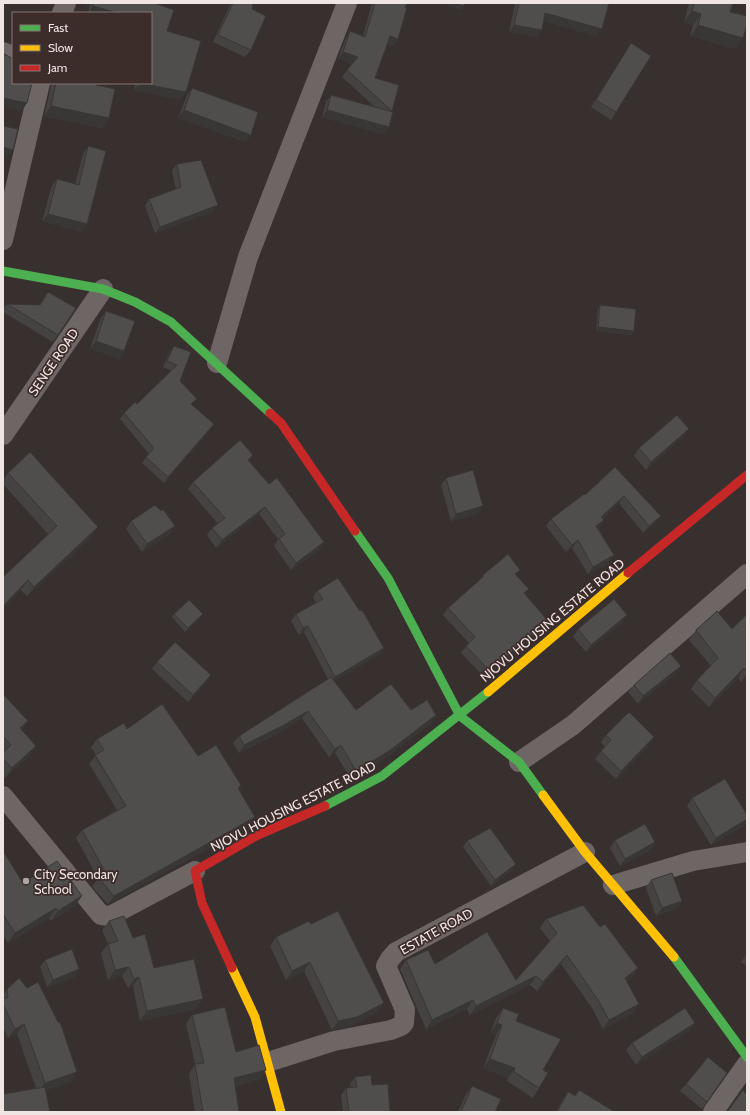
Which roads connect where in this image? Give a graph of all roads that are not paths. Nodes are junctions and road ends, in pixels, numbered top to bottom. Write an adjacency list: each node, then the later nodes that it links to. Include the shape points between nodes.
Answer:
1 (347, 3): 6 (street, via 248,257)
2 (40, 84): 3 (street)
3 (3, 240)
4 (3, 271): 5 (street)
5 (103, 289): 6 (street, via 135,302 171,322); 7 (street, SENGE ROAD)
6 (217, 362): 10 (street, via 281,423 384,572)
7 (3, 435)
8 (747, 475): 10 (street, NJOVU HOUSING ESTATE ROAD)
9 (747, 574): 11 (street, via 573,725)
10 (460, 716): 11 (street); 15 (street, NJOVU HOUSING ESTATE ROAD, via 382,776 334,802 258,835)
11 (519, 762): 13 (street)
12 (3, 796): 15 (street, via 101,915 110,916)
13 (585, 852): 16 (street); 18 (street, ESTATE ROAD, via 396,952 386,966 405,1010 404,1023 401,1026 334,1041)
14 (747, 852): 16 (street, via 693,861)
15 (194, 871): 18 (street, via 202,903 255,1017)
16 (613, 884): 17 (street, via 687,973)
17 (747, 1057)
18 (268, 1062): 20 (street)
19 (747, 1064): 21 (street)
20 (281, 1112)
21 (713, 1112)

